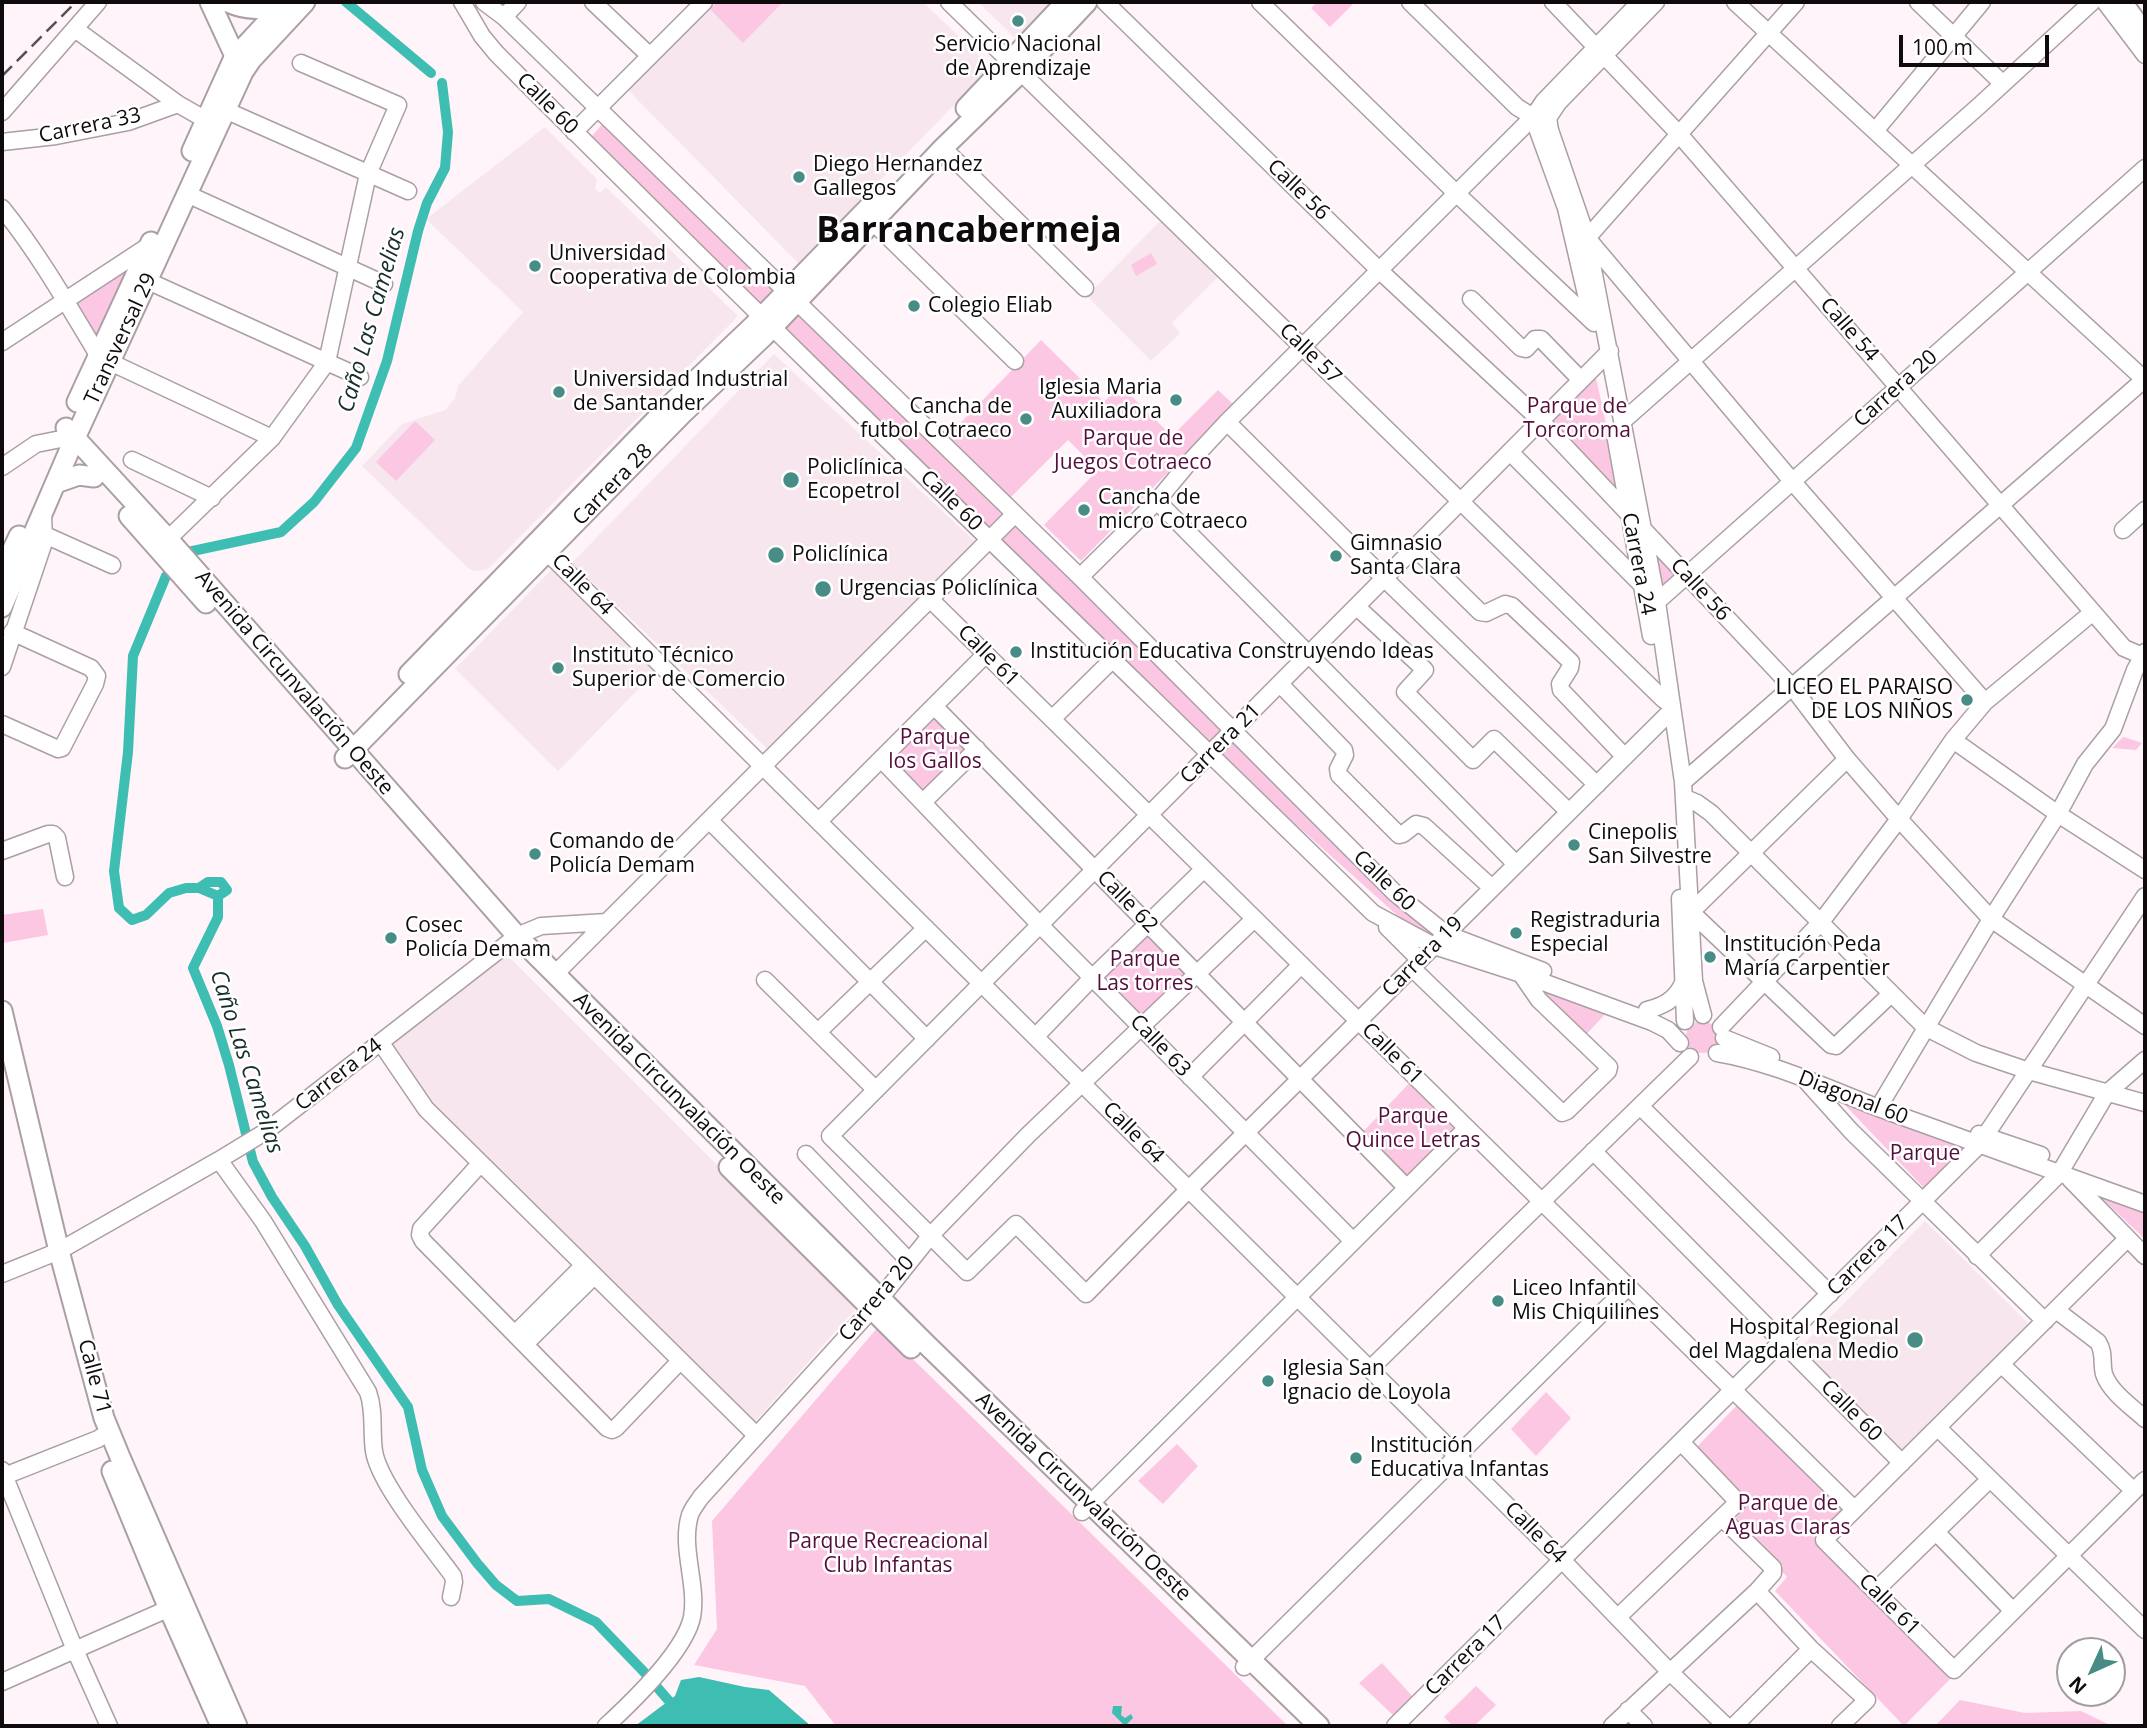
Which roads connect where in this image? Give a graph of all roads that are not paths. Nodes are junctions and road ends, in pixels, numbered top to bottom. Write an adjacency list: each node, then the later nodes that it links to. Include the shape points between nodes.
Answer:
1 (98, 2): 29 (street)
2 (210, 2): 36 (main road)
3 (222, 2): 36 (main road)
4 (228, 2): 5 (main road, via 260,9)
5 (286, 2): 36 (main road)
6 (305, 2): 36 (main road)
7 (462, 2): 47 (street, Calle 60, via 496,53)
8 (484, 2): 28 (street, Calle 60)
9 (518, 2): 28 (street)
10 (593, 2): 35 (street)
11 (950, 2): 38 (street, Calle 57)
12 (1066, 2): 38 (main road, Carrera 28)
13 (1087, 2): 38 (main road, Carrera 28)
14 (1105, 2): 63 (street, Calle 56)
15 (1260, 2): 55 (street)
16 (1410, 2): 44 (street, via 1511,102)
17 (1553, 2): 33 (street, Calle 54)
18 (1640, 2): 33 (street)
19 (1656, 2): 33 (street)
20 (1735, 2): 30 (street)
21 (1796, 2): 30 (street)
22 (1918, 2): 32 (street)
23 (1982, 2): 32 (street)
24 (2092, 2): 39 (street)
25 (2105, 2): 34 (street)
26 (2122, 2): 31 (main road)
27 (695, 5): 35 (street)
28 (503, 17): 41 (street, Calle 60)
29 (75, 29): 40 (street); 43 (street)
30 (1769, 33): 46 (street); 48 (street)
31 (2145, 34)
32 (1954, 36): 39 (street); 46 (street)
33 (1601, 51): 44 (street); 48 (street, Calle 54)
34 (2145, 55)
35 (650, 56): 41 (street)
36 (243, 59): 42 (main road, Transversal 29); 45 (main road, Transversal 29)
37 (301, 63): 53 (street, via 398,106)
38 (1016, 67): 50 (main road, Carrera 28); 68 (main road, Carrera 28); 74 (street, Calle 57)
39 (2003, 84): 51 (street)
40 (178, 104): 45 (street); 49 (street, Carrera 33, via 128,122)
41 (598, 109): 47 (street); 68 (street, Calle 60)
42 (225, 110): 53 (street); 56 (main road, Transversal 29)
43 (2, 112)
44 (1541, 118): 55 (street); 59 (street, Carrera 24, via 1550,130); 72 (street, Carrera 24)
45 (206, 120): 60 (main road, Transversal 29)
46 (1875, 131): 51 (street)
47 (574, 132): 71 (street, Calle 60)
48 (1679, 134): 59 (street); 62 (street, Calle 54)
49 (2, 142)
50 (943, 148): 58 (main road, Carrera 28); 67 (street)
51 (1912, 164): 62 (street); 64 (street)
52 (2145, 168): 64 (street, Carrera 20)
53 (368, 174): 54 (street); 61 (street)
54 (408, 191)
55 (1456, 193): 63 (street); 72 (street)
56 (187, 194): 61 (street); 65 (main road, Transversal 29)
57 (2, 208): 70 (street)
58 (873, 222): 68 (main road, Carrera 28); 77 (street)
59 (1587, 238): 72 (street, Carrera 24); 78 (street)
60 (150, 245): 70 (street); 76 (main road, Transversal 29)
61 (349, 267): 66 (street); 79 (street)
62 (1795, 267): 78 (street); 83 (street, Calle 54)
63 (1379, 270): 74 (street); 84 (street, Calle 56)
64 (2028, 272): 81 (street); 83 (street, Carrera 20)
65 (148, 281): 76 (main road, Transversal 29); 79 (street)
66 (384, 284)
67 (1085, 288)
68 (791, 297): 71 (main road, Carrera 28); 100 (street, Calle 60)
69 (1471, 299): 82 (street, via 1521,348 1541,339)
70 (65, 300): 73 (street); 76 (street)
71 (766, 323): 107 (street, Calle 60); 108 (main road, Carrera 28, via 672,404)
72 (1598, 326): 75 (street, Carrera 24)
73 (2, 342)
74 (1304, 348): 86 (street); 97 (street, Calle 57)
75 (1606, 355): 82 (street, Carrera 21); 85 (street, Carrera 24); 101 (street, Carrera 24)
76 (104, 358): 87 (main road, Transversal 29); 88 (street)
77 (1015, 360)
78 (1692, 360): 85 (street); 93 (street)
79 (327, 362): 80 (street); 88 (street)
80 (360, 377)
81 (2145, 379): 98 (street)
82 (1581, 380): 84 (street, Carrera 21)
83 (1899, 387): 93 (street, Carrera 20); 98 (street, Calle 54)
84 (1541, 421): 89 (street, Carrera 21); 101 (street, Calle 56)
85 (1623, 421): 103 (street, Carrera 24)
86 (1227, 422): 96 (street); 114 (street)
87 (68, 438): 91 (street, via 36,444); 92 (main road, Avenida Circunvalación Oeste); 94 (main road, Transversal 29); 106 (main road, Avenida Circunvalación Oeste); 111 (main road, Transversal 29)
88 (272, 438): 95 (street)
89 (1510, 453): 97 (street, Carrera 21); 115 (street)
90 (132, 460): 95 (street)
91 (2, 467)
92 (94, 477): 94 (main road, via 79,475); 138 (main road, Avenida Circunvalación Oeste)
93 (1792, 481): 112 (street, Carrera 20); 116 (street)
94 (56, 482): 102 (main road, Transversal 29)
95 (212, 498): 106 (street)
96 (1157, 501): 113 (street); 125 (street)
97 (1461, 502): 109 (street, Carrera 21); 132 (street, Calle 57)
98 (2002, 506): 116 (street); 121 (street, Calle 54)
99 (2145, 510): 104 (street)
100 (1015, 513): 107 (street); 113 (street, Calle 60)
101 (1628, 513): 103 (street, Calle 56); 115 (street, Carrera 24)
102 (43, 514): 105 (street); 119 (main road, Transversal 29)
103 (1643, 529): 112 (street, Calle 56); 118 (street, Carrera 24)
104 (2123, 530)
105 (45, 535): 110 (street); 122 (street)
106 (168, 539): 138 (main road, Avenida Circunvalación Oeste)
107 (990, 539): 117 (street); 126 (street, Calle 60)
108 (543, 547): 138 (main road, Carrera 28); 143 (street, Calle 64)
109 (1415, 548): 114 (street, Carrera 21); 140 (street, via 1480,612 1512,606 1571,662 1561,690)
110 (111, 565)
111 (2, 570)
112 (1686, 575): 118 (street, Carrera 20); 129 (street, Calle 56)
113 (1080, 578): 135 (street, Calle 60)
114 (1385, 579): 120 (street, Carrera 21); 144 (street)
115 (1641, 584): 118 (street, Carrera 24)
116 (1893, 598): 129 (street); 130 (street)
117 (931, 600): 123 (street, Calle 61); 143 (street)
118 (1652, 606): 132 (street, Carrera 24)
119 (2, 607)
120 (1357, 607): 125 (street, Carrera 21); 147 (street, via 1425,670 1405,692 1474,760 1494,739)
121 (2093, 612): 124 (street, Calle 54, via 2124,648); 130 (street)
122 (12, 632): 127 (street); 134 (street, via 91,668 97,676 62,748)
123 (986, 654): 131 (street); 133 (street, Calle 61)
124 (2144, 654): 148 (street, via 2113,729 2085,764)
125 (1310, 655): 128 (street, Carrera 21); 155 (street)
126 (1113, 659): 133 (street); 139 (street, Calle 60)
127 (2, 667)
128 (1280, 684): 135 (street, Carrera 21); 160 (street, via 1344,750 1339,775 1399,835 1416,824 1424,826)
129 (1793, 688): 142 (street, Calle 56); 145 (street)
130 (1984, 702): 136 (street)
131 (934, 706): 137 (street, Calle 62); 141 (street)
132 (1668, 708): 140 (street, Carrera 19); 145 (street, Carrera 24); 185 (street, Carrera 24, via 1678,836)
133 (1052, 719): 149 (street, Calle 61)
134 (2, 724)
135 (1233, 732): 139 (street, Carrera 21); 171 (street, Calle 60, via 1395,893)
136 (1953, 740): 148 (street); 150 (street)
137 (977, 749): 146 (street); 156 (street, Calle 62)
138 (345, 750): 172 (main road, Avenida Circunvalación Oeste)
139 (1211, 754): 149 (street, Carrera 21); 163 (street, Calle 60)
140 (1625, 757): 144 (street, Carrera 19)
141 (881, 759): 146 (street, Calle 63); 152 (street)
142 (1847, 759): 150 (street, Calle 56); 154 (street)
143 (764, 766): 151 (street); 152 (street, Calle 64)
144 (1597, 785): 147 (street, Carrera 19)
145 (1684, 790): 154 (street); 162 (street, Carrera 24)
146 (923, 802): 169 (street, Calle 63)
147 (1569, 812): 155 (street, Carrera 19)
148 (2058, 814): 158 (street); 164 (street)
149 (1150, 816): 156 (street, Carrera 21); 157 (street, Calle 61)
150 (1899, 819): 164 (street, Calle 56); 166 (street)
151 (709, 820): 165 (street); 182 (street)
152 (819, 821): 170 (street, Calle 64)
153 (2, 851): 159 (street, via 53,834)
154 (1752, 853): 162 (street); 166 (street)
155 (1516, 864): 160 (street, Carrera 19)
156 (1096, 869): 167 (street, Calle 62); 169 (street, Carrera 21)
157 (1204, 869): 167 (street); 175 (street, Calle 61)
158 (2145, 870)
159 (65, 877)
160 (1492, 888): 171 (street, Carrera 19)
161 (2145, 896): 183 (street, Carrera 17)
162 (1691, 912): 181 (street); 191 (street, Carrera 24, via 1694,981)
163 (1373, 913): 173 (street, Calle 60); 174 (street)
164 (1991, 919): 183 (street, Calle 56); 196 (street)
165 (607, 922): 172 (street, via 541,926); 176 (street)
166 (1821, 922): 181 (street); 187 (street)
167 (1147, 923): 177 (street, Calle 62); 179 (street)
168 (1249, 924): 177 (street, Carrera 20)
169 (1041, 925): 179 (street, Calle 63); 184 (street, Carrera 21)
170 (926, 928): 182 (street); 184 (street, Calle 64)
171 (1446, 934): 173 (street, Carrera 19); 189 (street)
172 (512, 940): 176 (main road, Avenida Circunvalación Oeste); 202 (street, Carrera 24); 244 (main road, Avenida Circunvalación Oeste)
173 (1434, 946): 174 (street, Carrera 19); 178 (street)
174 (1416, 964): 188 (street, via 1562,1113 1609,1067); 192 (street, Carrera 19)
175 (1301, 965): 192 (street, Calle 61); 193 (street)
176 (555, 974): 244 (main road, Avenida Circunvalación Oeste)
177 (1198, 974): 193 (street, Calle 62); 195 (street, Carrera 20)
178 (1521, 974): 186 (street); 188 (street)
179 (1093, 977): 195 (street, Calle 63); 199 (street)
180 (765, 980): 198 (street)
181 (1764, 981): 187 (street, via 1836,1046); 201 (street)
182 (869, 983): 198 (street); 200 (street)
183 (2087, 983): 194 (street, Calle 56); 206 (street, Carrera 17)
184 (982, 984): 199 (street, Calle 64); 200 (street, Carrera 21)
185 (1682, 985): 189 (street, via 1665,1004); 197 (street, Carrera 24)
186 (1553, 986): 188 (street); 197 (street, via 1668,1030)
187 (1891, 994): 196 (street)
188 (1539, 1000)
189 (1647, 1010): 197 (street)
190 (2, 1012): 205 (main road, Calle 71)
191 (1703, 1015): 197 (street); 201 (street, via 1711,1017)
192 (1358, 1021): 208 (street, Carrera 19); 218 (street, Calle 61)
193 (1244, 1023): 207 (street); 208 (street, Calle 62)
194 (2145, 1026)
195 (1142, 1027): 207 (street, Calle 63); 210 (street, Carrera 20)
196 (1926, 1027): 206 (street, via 1976,1053); 214 (street)
197 (1682, 1031): 203 (street, via 1683,1050)
198 (818, 1032): 211 (street)
199 (1036, 1037): 210 (street, Calle 64)
200 (927, 1039): 211 (street, Carrera 21)
201 (1721, 1040): 203 (street, via 1707,1059); 209 (street, Diagonal 60, via 1737,1056); 214 (street, Diagonal 60)
202 (381, 1043): 223 (street, Carrera 24, via 265,1132); 224 (street, via 426,1109)
203 (1690, 1057): 216 (street)
204 (2145, 1060): 212 (street)
205 (6, 1063): 235 (main road, Calle 71)
206 (2029, 1071): 212 (street); 220 (street, Carrera 17)
207 (1190, 1077): 219 (street, Calle 63)
208 (1299, 1079): 219 (street, Carrera 19); 226 (street, Calle 62)
209 (1805, 1079): 213 (street, Diagonal 60); 217 (street)
210 (1083, 1084): 227 (street, Calle 64); 232 (street, Carrera 20)
211 (876, 1090): 232 (street, Carrera 21, via 830,1136)
212 (2107, 1093): 215 (street); 225 (street)
213 (1843, 1094): 217 (street); 220 (street, Diagonal 60)
214 (1884, 1100): 220 (street, Diagonal 60)
215 (2145, 1103)
216 (1640, 1106): 221 (street); 242 (street)
217 (1833, 1112): 229 (street)
218 (1467, 1128): 226 (street); 230 (street, Calle 61)
219 (1247, 1131): 227 (street, Carrera 19); 234 (street, Calle 63)
220 (1983, 1141): 225 (street, Diagonal 60); 229 (street, Carrera 17)
221 (1593, 1152): 230 (street); 247 (street, Calle 60)
222 (806, 1154): 238 (street)
223 (219, 1160): 235 (street, Carrera 24); 270 (street, via 263,1221 369,1392 374,1452 382,1474 453,1576)
224 (480, 1164): 239 (street); 246 (street, via 419,1235)
225 (2064, 1172): 228 (street, Diagonal 60); 231 (street, Diagonal 60); 233 (street); 236 (street)
226 (1407, 1188): 234 (street)
227 (1189, 1189): 232 (street, Carrera 19, via 1086,1294 1016,1223 967,1272); 243 (street, Calle 64)
228 (2145, 1192)
229 (1923, 1201): 236 (street); 242 (street, Carrera 17)
230 (1542, 1202): 241 (street, Calle 61); 250 (street)
231 (2145, 1203)
232 (931, 1235): 238 (street, Carrera 20)
233 (2127, 1239): 237 (street); 245 (street)
234 (1353, 1241): 243 (street)
235 (53, 1254): 240 (street, Carrera 24); 254 (main road, Calle 71)
236 (1978, 1256): 245 (street)
237 (2145, 1256)
238 (909, 1261): 244 (street, Carrera 20)
239 (588, 1271): 246 (street); 248 (street)
240 (2, 1274)
241 (1628, 1287): 251 (street, Calle 61); 257 (street)
242 (1829, 1294): 247 (street, Carrera 17)
243 (1297, 1297): 250 (street, Calle 64); 262 (street)
244 (875, 1304): 255 (street, Carrera 20); 262 (main road, Avenida Circunvalación Oeste)
245 (2050, 1315): 249 (street); 252 (street, via 2098,1342 2103,1349 2105,1377)
246 (520, 1339): 248 (street, via 612,1430)
247 (1782, 1342): 251 (street, Carrera 17); 258 (street, Calle 60)
248 (680, 1361): 255 (street)
249 (2001, 1365): 253 (street); 261 (street)
250 (1370, 1369): 257 (street, Calle 64)
251 (1733, 1390): 256 (street, Carrera 17); 263 (street, Calle 61)
252 (2145, 1419)
253 (1938, 1427): 258 (street); 260 (street)
254 (104, 1435): 259 (street); 271 (main road, Calle 71)
255 (756, 1435): 284 (street, Carrera 20, via 691,1513 687,1532 692,1616 686,1635 666,1664)
256 (1681, 1442): 264 (street, via 1738,1502); 267 (street, Carrera 17)
257 (1457, 1456): 267 (street, Calle 64); 277 (street)
258 (1902, 1462): 263 (street)
259 (2, 1474): 276 (street)
260 (1990, 1479): 265 (street); 266 (street)
261 (2140, 1486): 266 (street)
262 (1086, 1508): 277 (main road, Avenida Circunvalación Oeste)
263 (1854, 1509): 269 (street, Calle 61, via 1824,1539)
264 (1722, 1518): 268 (street, via 1773,1568); 273 (street)
265 (1936, 1532): 269 (street); 272 (street)
266 (2068, 1556): 272 (street); 274 (street)
267 (1562, 1560): 273 (street, Calle 64); 287 (street, Carrera 17)
268 (1757, 1591): 275 (street); 278 (street)
269 (1875, 1591): 272 (street, Calle 61, via 1954,1670)
270 (451, 1597)
271 (176, 1605): 276 (street); 282 (main road, Calle 71); 283 (main road, Calle 71)
272 (2013, 1611)
273 (1618, 1618): 278 (street, Calle 64)
274 (2145, 1630)
275 (1811, 1649): 291 (street); 292 (street, via 1867,1700)
276 (75, 1650): 279 (street); 281 (street)
277 (1248, 1663): 285 (main road, Avenida Circunvalación Oeste); 286 (main road, Avenida Circunvalación Oeste)
278 (1670, 1672): 280 (street); 290 (street, Calle 64)
279 (2, 1682)
280 (1628, 1710): 288 (street); 289 (street)
281 (109, 1726)
282 (221, 1726)
283 (237, 1726)
284 (606, 1726)
285 (1304, 1726)
286 (1319, 1726)
287 (1395, 1726)
288 (1612, 1726)
289 (1644, 1726)
290 (1726, 1726)
291 (1734, 1726)
292 (1840, 1726)

